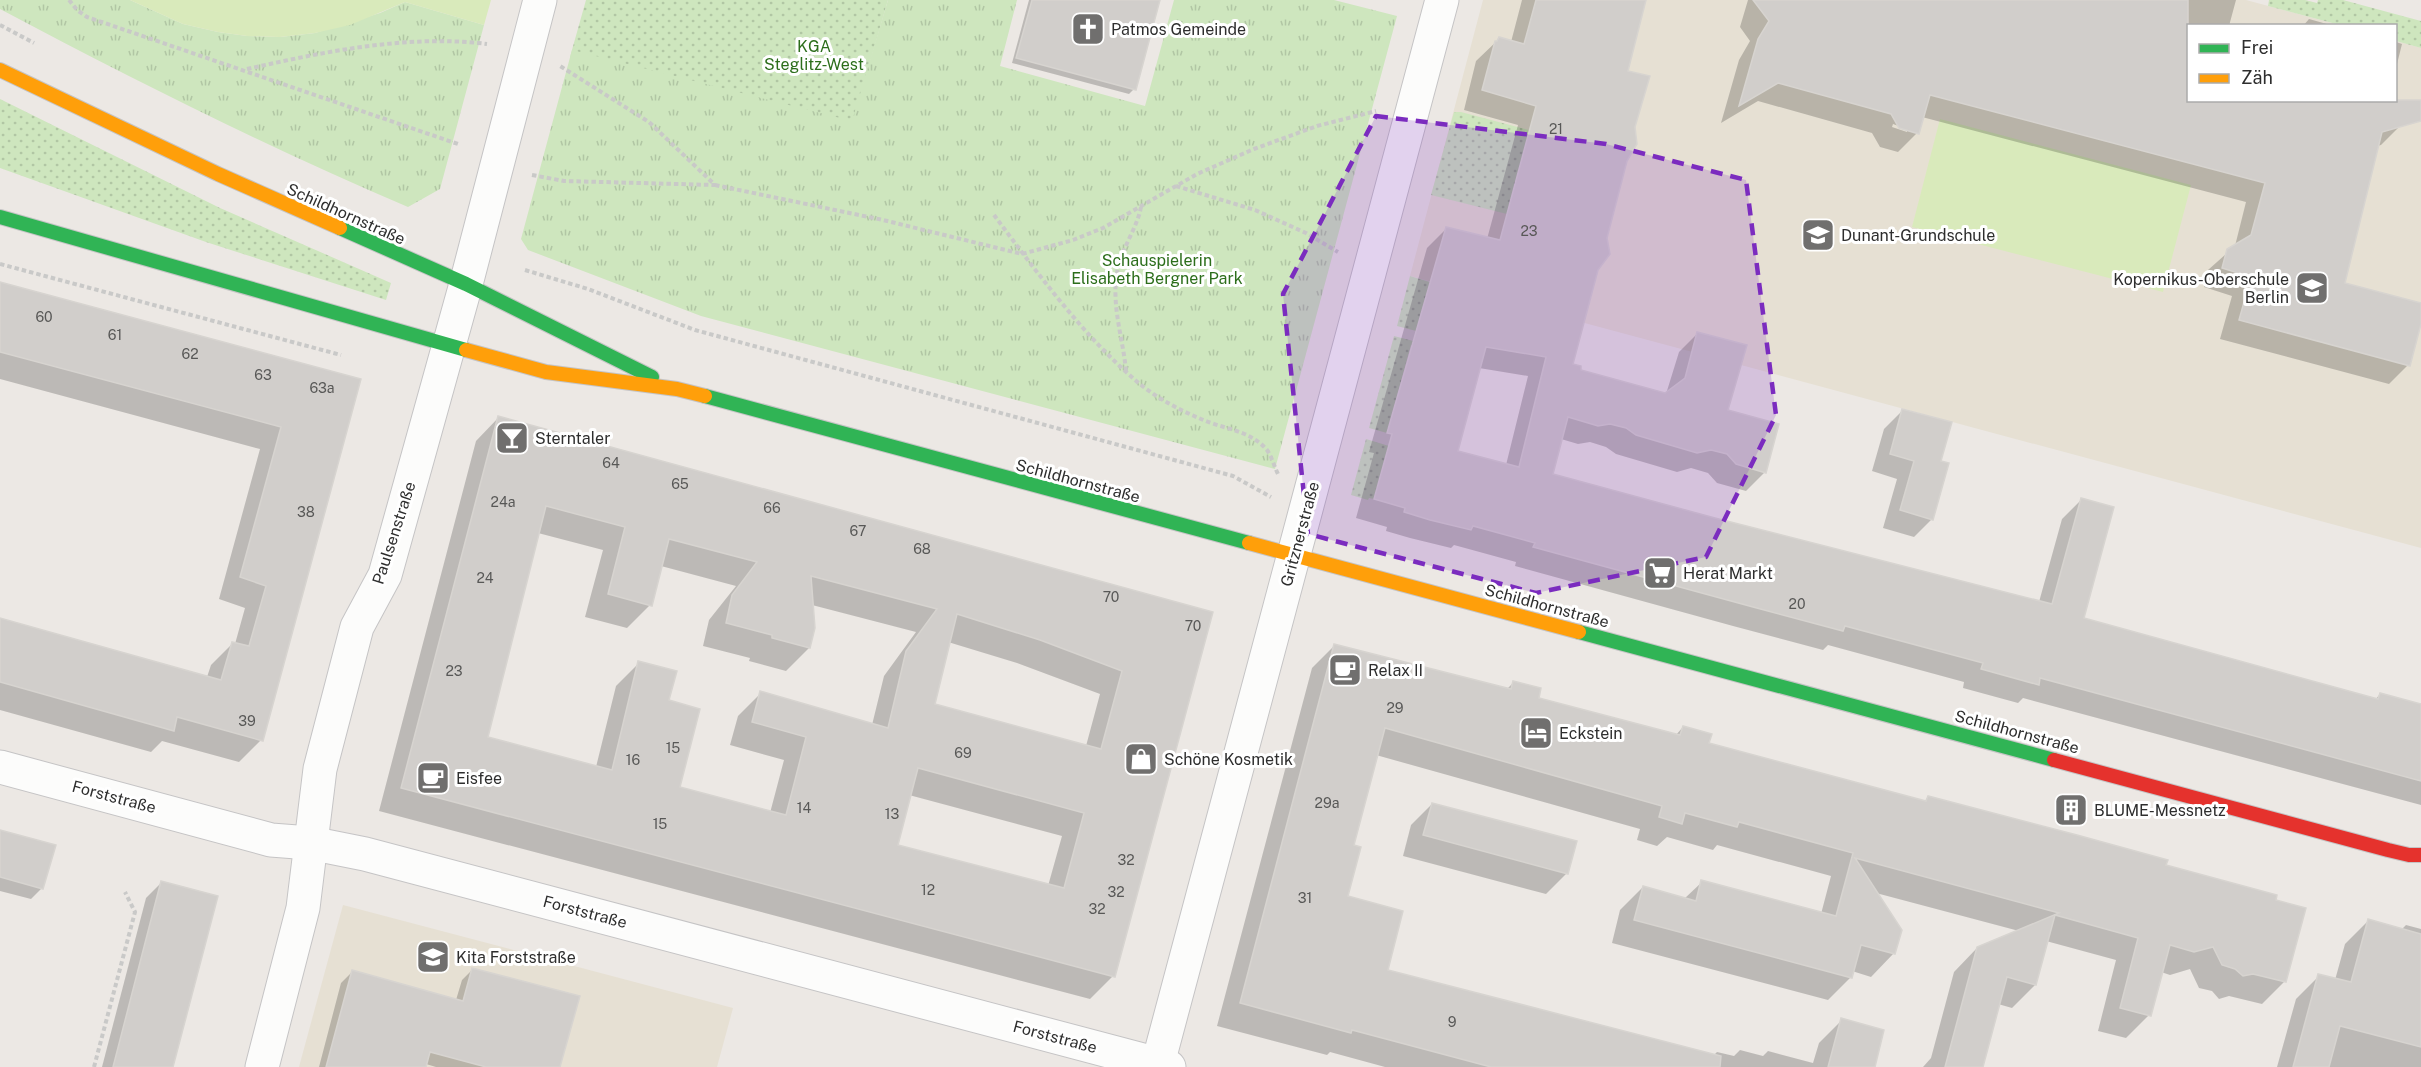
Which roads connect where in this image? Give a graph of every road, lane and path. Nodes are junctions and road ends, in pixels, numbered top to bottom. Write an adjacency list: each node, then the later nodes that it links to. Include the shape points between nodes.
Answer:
1 (69, 0): 7 (path, via 87,17)
2 (540, 0): 20 (street, Paulsenstraße)
3 (1442, 0): 27 (street, Gritznerstraße)
4 (487, 44): 7 (path, via 442,40 362,47)
5 (560, 66): 11 (path, via 649,122)
6 (0, 70): 20 (main road, Schildhornstraße, via 218,174)
7 (244, 70): 9 (path)
8 (1379, 110): 12 (path, via 1287,136)
9 (458, 144)
10 (531, 175): 11 (path, via 564,181)
11 (715, 185): 17 (path, via 809,203)
12 (1175, 186): 13 (path); 16 (path, via 1255,210)
13 (1141, 206): 17 (path, via 1093,232); 23 (path, via 1117,271 1117,324)
14 (994, 215): 17 (path)
15 (0, 217): 21 (main road, Schildhornstraße)
16 (1341, 253)
17 (1022, 254): 23 (path)
18 (0, 264): 22 (path)
19 (528, 271): 26 (path, via 588,289 695,330 1233,476)
20 (465, 284): 21 (street, Paulsenstraße); 24 (main road, Schildhornstraße)
21 (449, 345): 24 (main road, Schildhornstraße, via 546,372); 29 (street, Paulsenstraße, via 385,575 357,627 320,769)
22 (346, 356)
23 (1126, 371): 25 (path, via 1171,405 1258,441 1268,451)
24 (677, 389): 27 (main road, Schildhornstraße)
25 (1281, 480)
26 (1277, 500)
27 (1295, 556): 30 (main road, Schildhornstraße); 32 (street, Gritznerstraße)
28 (0, 767): 29 (street, Forststraße, via 271,840)
29 (310, 843): 32 (street, Forststraße, via 365,854); 34 (street, Paulsenstraße, via 303,908)
30 (2417, 857)
31 (125, 892): 33 (path, via 135,912)
32 (1161, 1066)
33 (94, 1067)
34 (262, 1067)

